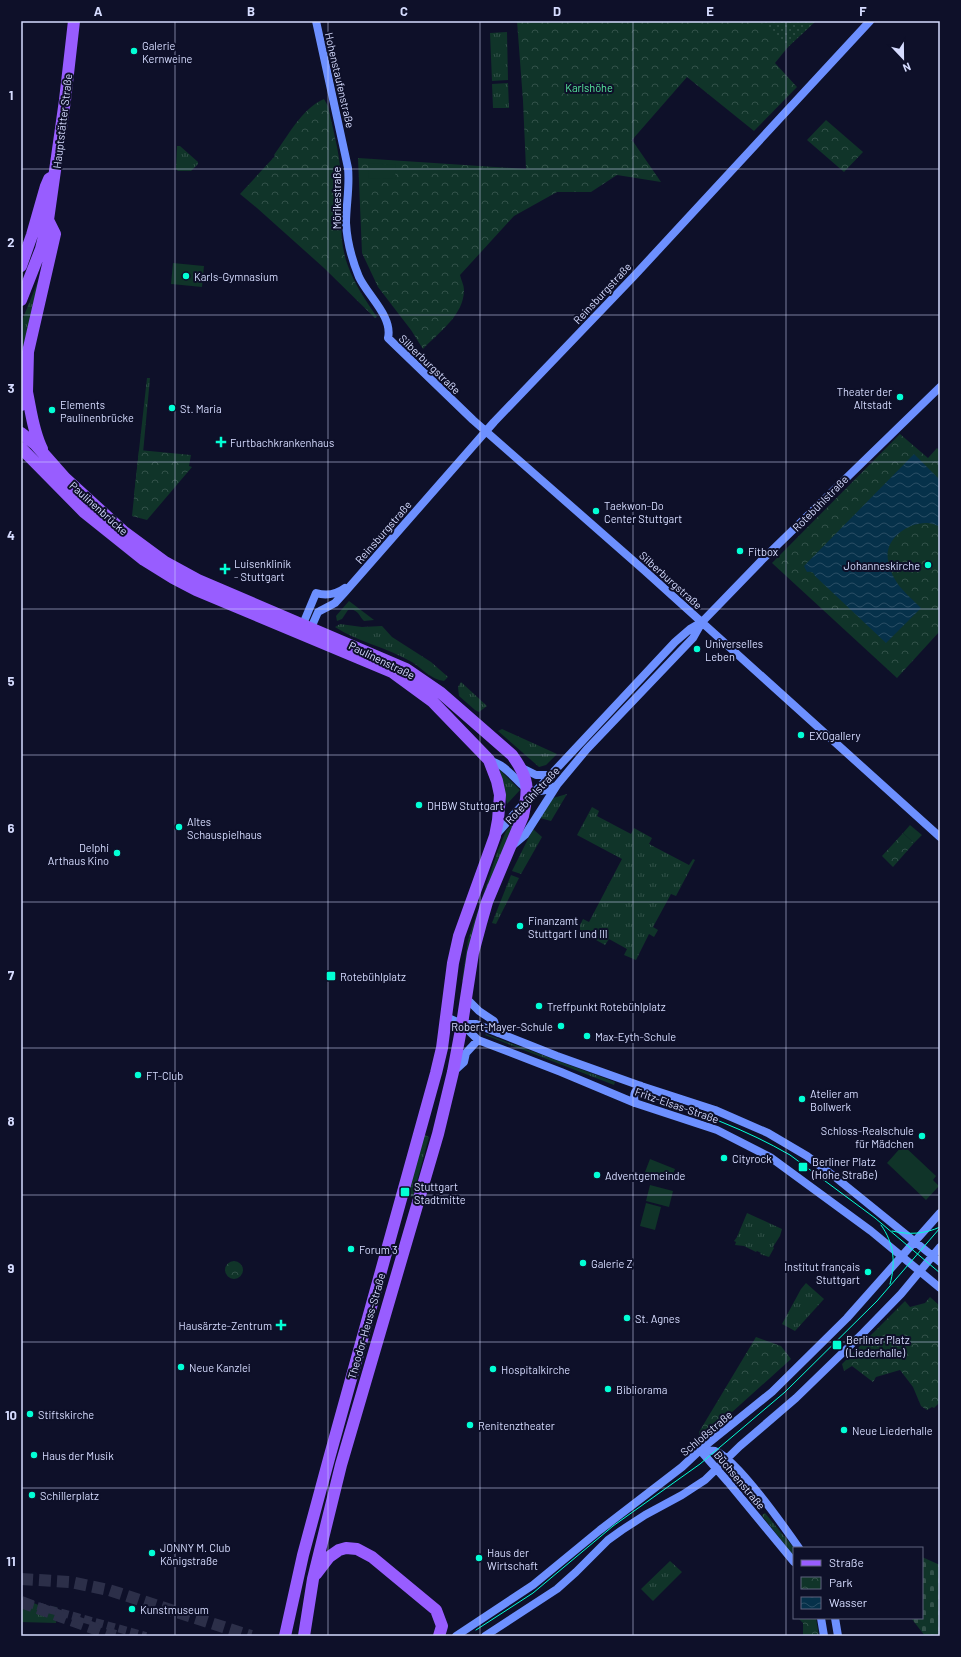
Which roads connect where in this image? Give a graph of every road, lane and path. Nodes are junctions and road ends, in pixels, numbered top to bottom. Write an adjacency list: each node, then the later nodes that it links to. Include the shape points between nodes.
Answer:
1 (74, 21): 5 (main road, Hauptstätter Straße)
2 (316, 21): 4 (main road, Hohenstaufenstraße)
3 (870, 21): 15 (main road, Reinsburgstraße, via 635,275)
4 (343, 144): 9 (main road, Mörikestraße, via 349,180 346,223 349,248 362,282 388,323)
5 (55, 175): 6 (main road, Hauptstätter Straße); 7 (main road, via 49,179 46,186)
6 (48, 220): 8 (main road, Hauptstätter Straße, via 41,249); 10 (main road, Hauptstätter Straße, via 55,234)
7 (21, 266)
8 (21, 300)
9 (388, 338): 15 (main road, Silberburgstraße)
10 (24, 362): 13 (main road, Hauptstätter Straße)
11 (21, 376): 13 (main road)
12 (940, 387): 22 (main road, Rotebühlstraße, via 767,555)
13 (27, 392): 14 (main road); 17 (main road)
14 (21, 405)
15 (486, 431): 21 (main road, Reinsburgstraße); 22 (main road, Silberburgstraße)
16 (21, 433): 17 (main road)
17 (36, 442): 19 (main road, Paulinenbrücke, via 65,478 123,531 165,562)
18 (23, 450): 20 (main road, Paulinenbrücke, via 108,532 134,553)
19 (186, 573): 23 (main road, Paulinenstraße)
20 (173, 578): 23 (main road, Paulinenstraße, via 222,601)
21 (353, 583): 23 (main road, Reinsburgstraße, via 335,603 318,612); 23 (main road, Reinsburgstraße, via 335,593 316,593)
22 (702, 622): 24 (main road, Rotebühlstraße); 25 (main road, Rotebühlstraße, via 696,634); 33 (main road, Silberburgstraße)
23 (306, 631): 26 (main road, Paulinenstraße, via 392,672 433,702); 27 (main road, Paulinenstraße, via 391,662 427,682 512,755)
24 (668, 649): 25 (main road, via 674,650); 28 (main road, Rotebühlstraße)
25 (675, 656): 29 (main road, Rotebühlstraße)
26 (489, 760): 30 (main road, via 503,767); 32 (main road, Paulinenstraße, via 500,795)
27 (522, 768): 28 (main road, via 536,775); 30 (main road, Paulinenstraße)
28 (552, 775): 30 (main road, Rotebühlstraße)
29 (557, 785): 30 (main road, via 546,790); 34 (main road, Rotebühlstraße, via 525,835)
30 (531, 790): 31 (main road, Paulinenstraße)
31 (526, 802): 32 (main road, Rotebühlstraße); 34 (main road, Paulinenstraße)
32 (495, 836): 36 (main road, Rotebühlstraße, via 460,936 453,963)
33 (940, 837)
34 (510, 848): 35 (main road, Rotebühlstraße, via 487,902 473,953)
35 (466, 998): 37 (main road, Rotebühlstraße); 38 (main road, via 494,1021)
36 (446, 1016): 37 (main road); 43 (main road, Theodor-Heuss-Straße, via 436,1073)
37 (462, 1024): 38 (main road, Fritz-Elsas-Straße, via 476,1024); 39 (main road, Fritz-Elsas-Straße); 40 (main road, Theodor-Heuss-Straße)
38 (498, 1033): 41 (main road, Fritz-Elsas-Straße)
39 (478, 1040): 40 (main road, via 466,1053 464,1062); 42 (main road, Fritz-Elsas-Straße)
40 (453, 1072): 44 (main road, Theodor-Heuss-Straße)
41 (641, 1086): 42 (main road, via 634,1095); 46 (main road, Fritz-Elsas-Straße, via 716,1110 768,1133 807,1156)
42 (635, 1103): 49 (main road, Fritz-Elsas-Straße, via 717,1130 770,1157 834,1203)
43 (420, 1132): 44 (main road, via 426,1129 430,1131); 63 (main road, Theodor-Heuss-Straße, via 330,1456)
44 (435, 1143): 60 (main road, Theodor-Heuss-Straße, via 342,1465)
45 (940, 1213): 46 (main road, Schloßstraße)
46 (914, 1241): 48 (main road, Fritz-Elsas-Straße); 49 (main road, Schloßstraße)
47 (940, 1247): 48 (main road)
48 (932, 1255): 50 (main road, Fritz-Elsas-Straße); 51 (main road)
49 (901, 1257): 51 (main road, Fritz-Elsas-Straße); 53 (main road, Schloßstraße, via 829,1337 772,1392)
50 (940, 1262)
51 (920, 1272): 52 (main road, Fritz-Elsas-Straße); 54 (main road, via 821,1375)
52 (940, 1288)
53 (700, 1450): 54 (main road, Büchsenstraße, via 716,1451); 55 (main road, Büchsenstraße); 66 (main road, Schloßstraße, via 533,1585)
54 (727, 1459): 55 (main road); 56 (main road, Büchsenstraße)
55 (717, 1469): 57 (main road, Büchsenstraße); 67 (main road, via 682,1495 660,1506 608,1540 557,1589)
56 (772, 1511): 57 (main road, via 760,1510); 58 (main road, Büchsenstraße)
57 (760, 1521): 59 (main road, Büchsenstraße)
58 (798, 1547)
59 (793, 1561)
60 (313, 1578): 64 (main road, Theodor-Heuss-Straße); 65 (main road, via 329,1557 339,1550 357,1549 372,1557 436,1610 442,1626)
61 (821, 1619): 68 (main road)
62 (835, 1619): 69 (main road)
63 (285, 1636)
64 (304, 1636)
65 (439, 1636)
66 (456, 1636)
67 (485, 1636)
68 (824, 1636)
69 (838, 1636)

